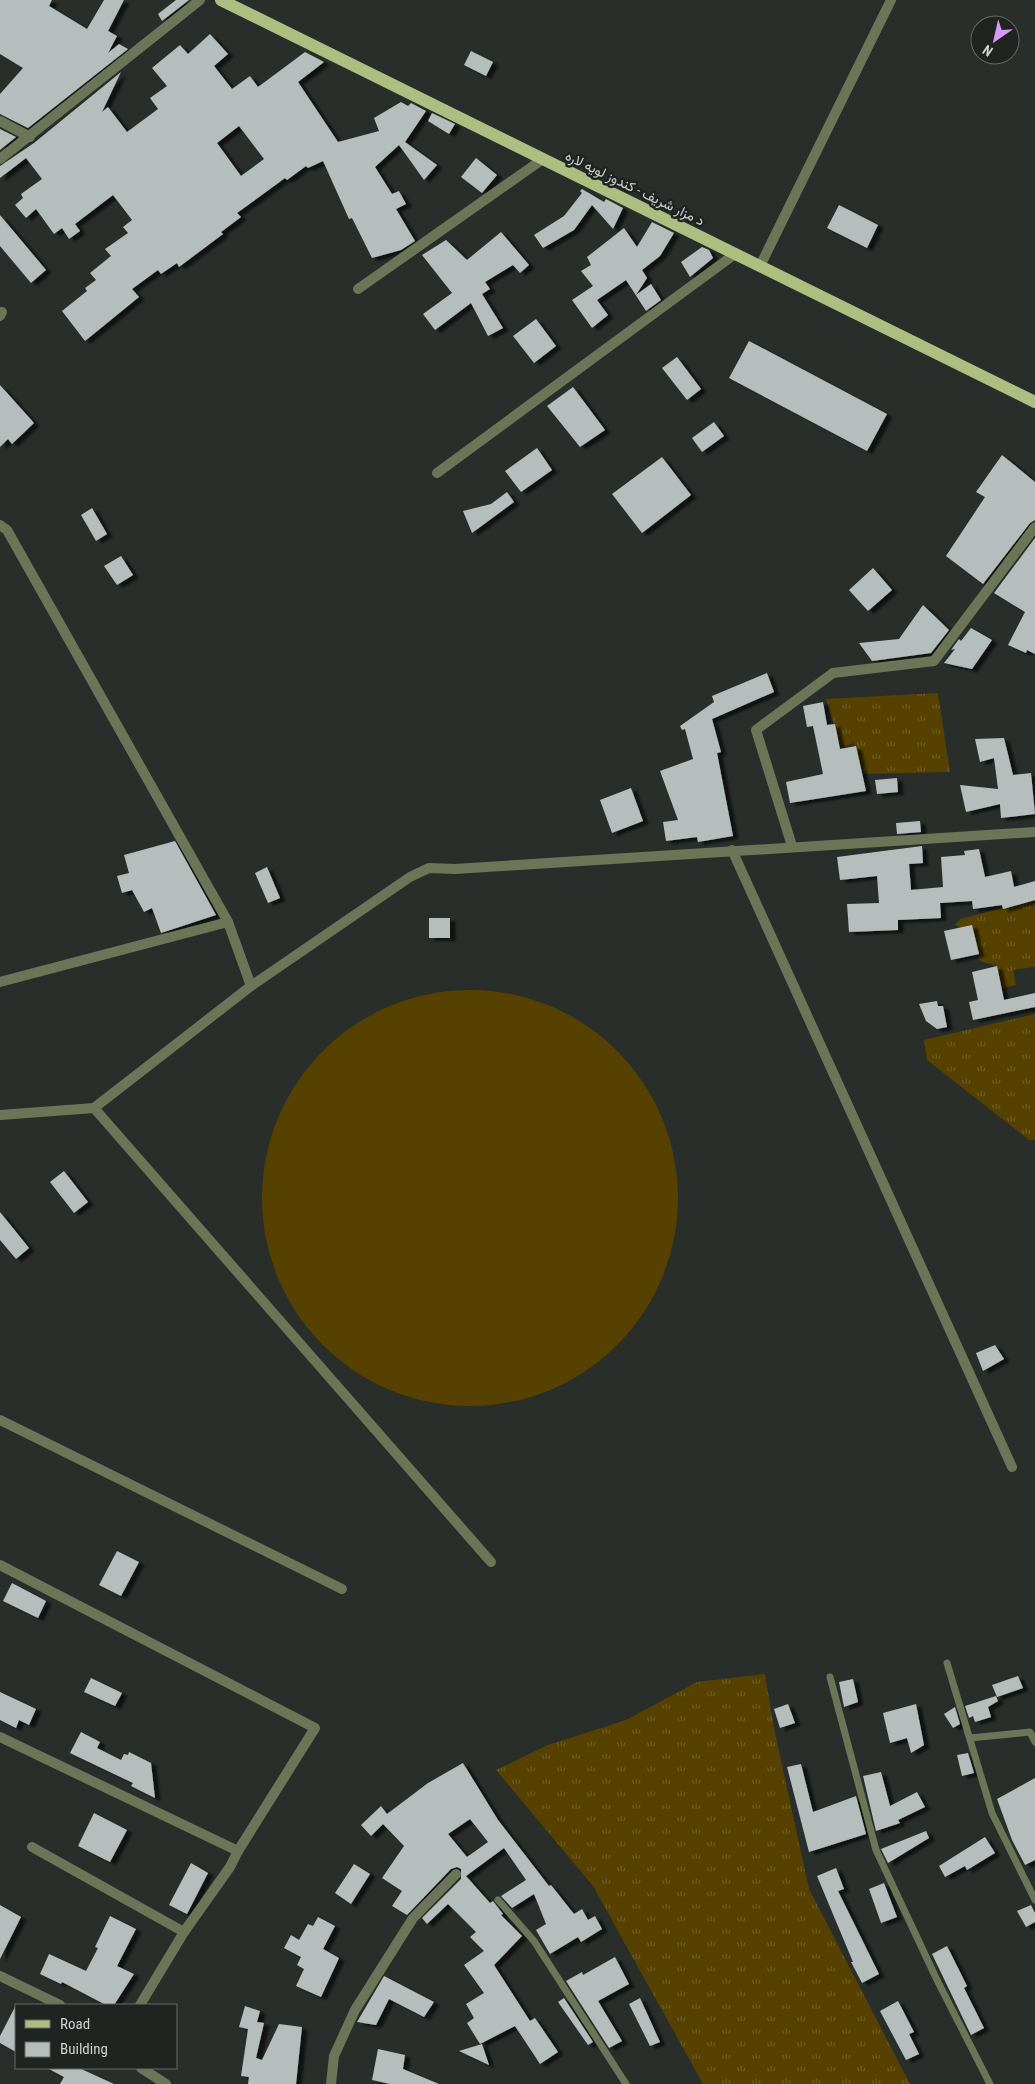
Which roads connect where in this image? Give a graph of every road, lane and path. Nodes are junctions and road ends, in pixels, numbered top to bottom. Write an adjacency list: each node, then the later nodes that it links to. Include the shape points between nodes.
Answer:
1 (200, 0): 5 (street)
2 (221, 0): 6 (main road, د مزار شریف - کندوز لویه لاره)
3 (891, 0): 9 (street)
4 (0, 121): 5 (street)
5 (30, 137): 7 (street)
6 (543, 159): 8 (main road, د مزار شریف - کندوز لویه لاره); 10 (street)
7 (0, 160)
8 (735, 254): 9 (main road, د مزار شریف - کندوز لویه لاره); 12 (street)
9 (760, 266): 11 (main road, د مزار شریف - کندوز لویه لاره)
10 (358, 289)
11 (1035, 402)
12 (437, 473)
13 (0, 525): 18 (street, via 8,530)
14 (1035, 527): 16 (street, via 934,660 833,673 756,730)
15 (1035, 832): 16 (street)
16 (792, 846): 17 (street)
17 (732, 850): 20 (street, via 455,869 429,868 410,877); 24 (street)
18 (228, 922): 19 (street); 20 (street)
19 (0, 982)
20 (251, 986): 21 (street)
21 (94, 1108): 22 (street); 25 (street)
22 (0, 1115)
23 (0, 1420): 27 (street)
24 (1012, 1467)
25 (491, 1562)
26 (0, 1565): 34 (street, via 315,1728)
27 (342, 1589)
28 (947, 1663): 31 (lane)
29 (830, 1677): 46 (lane, via 876,1850)
30 (0, 1738): 34 (street)
31 (970, 1738): 32 (lane, via 1030,1732); 37 (lane, via 992,1813)
32 (1035, 1742)
33 (32, 1847): 38 (street)
34 (238, 1851): 38 (street, via 216,1889)
35 (456, 1874): 44 (street, via 413,1918 355,2010 334,2056)
36 (498, 1900): 45 (lane, via 534,1941)
37 (1035, 1900)
38 (184, 1932): 41 (street)
39 (0, 1976): 40 (street)
40 (58, 2004)
41 (141, 2004)
42 (142, 2069): 43 (street)
43 (166, 2084)
44 (331, 2084)
45 (626, 2084)
46 (990, 2084)

